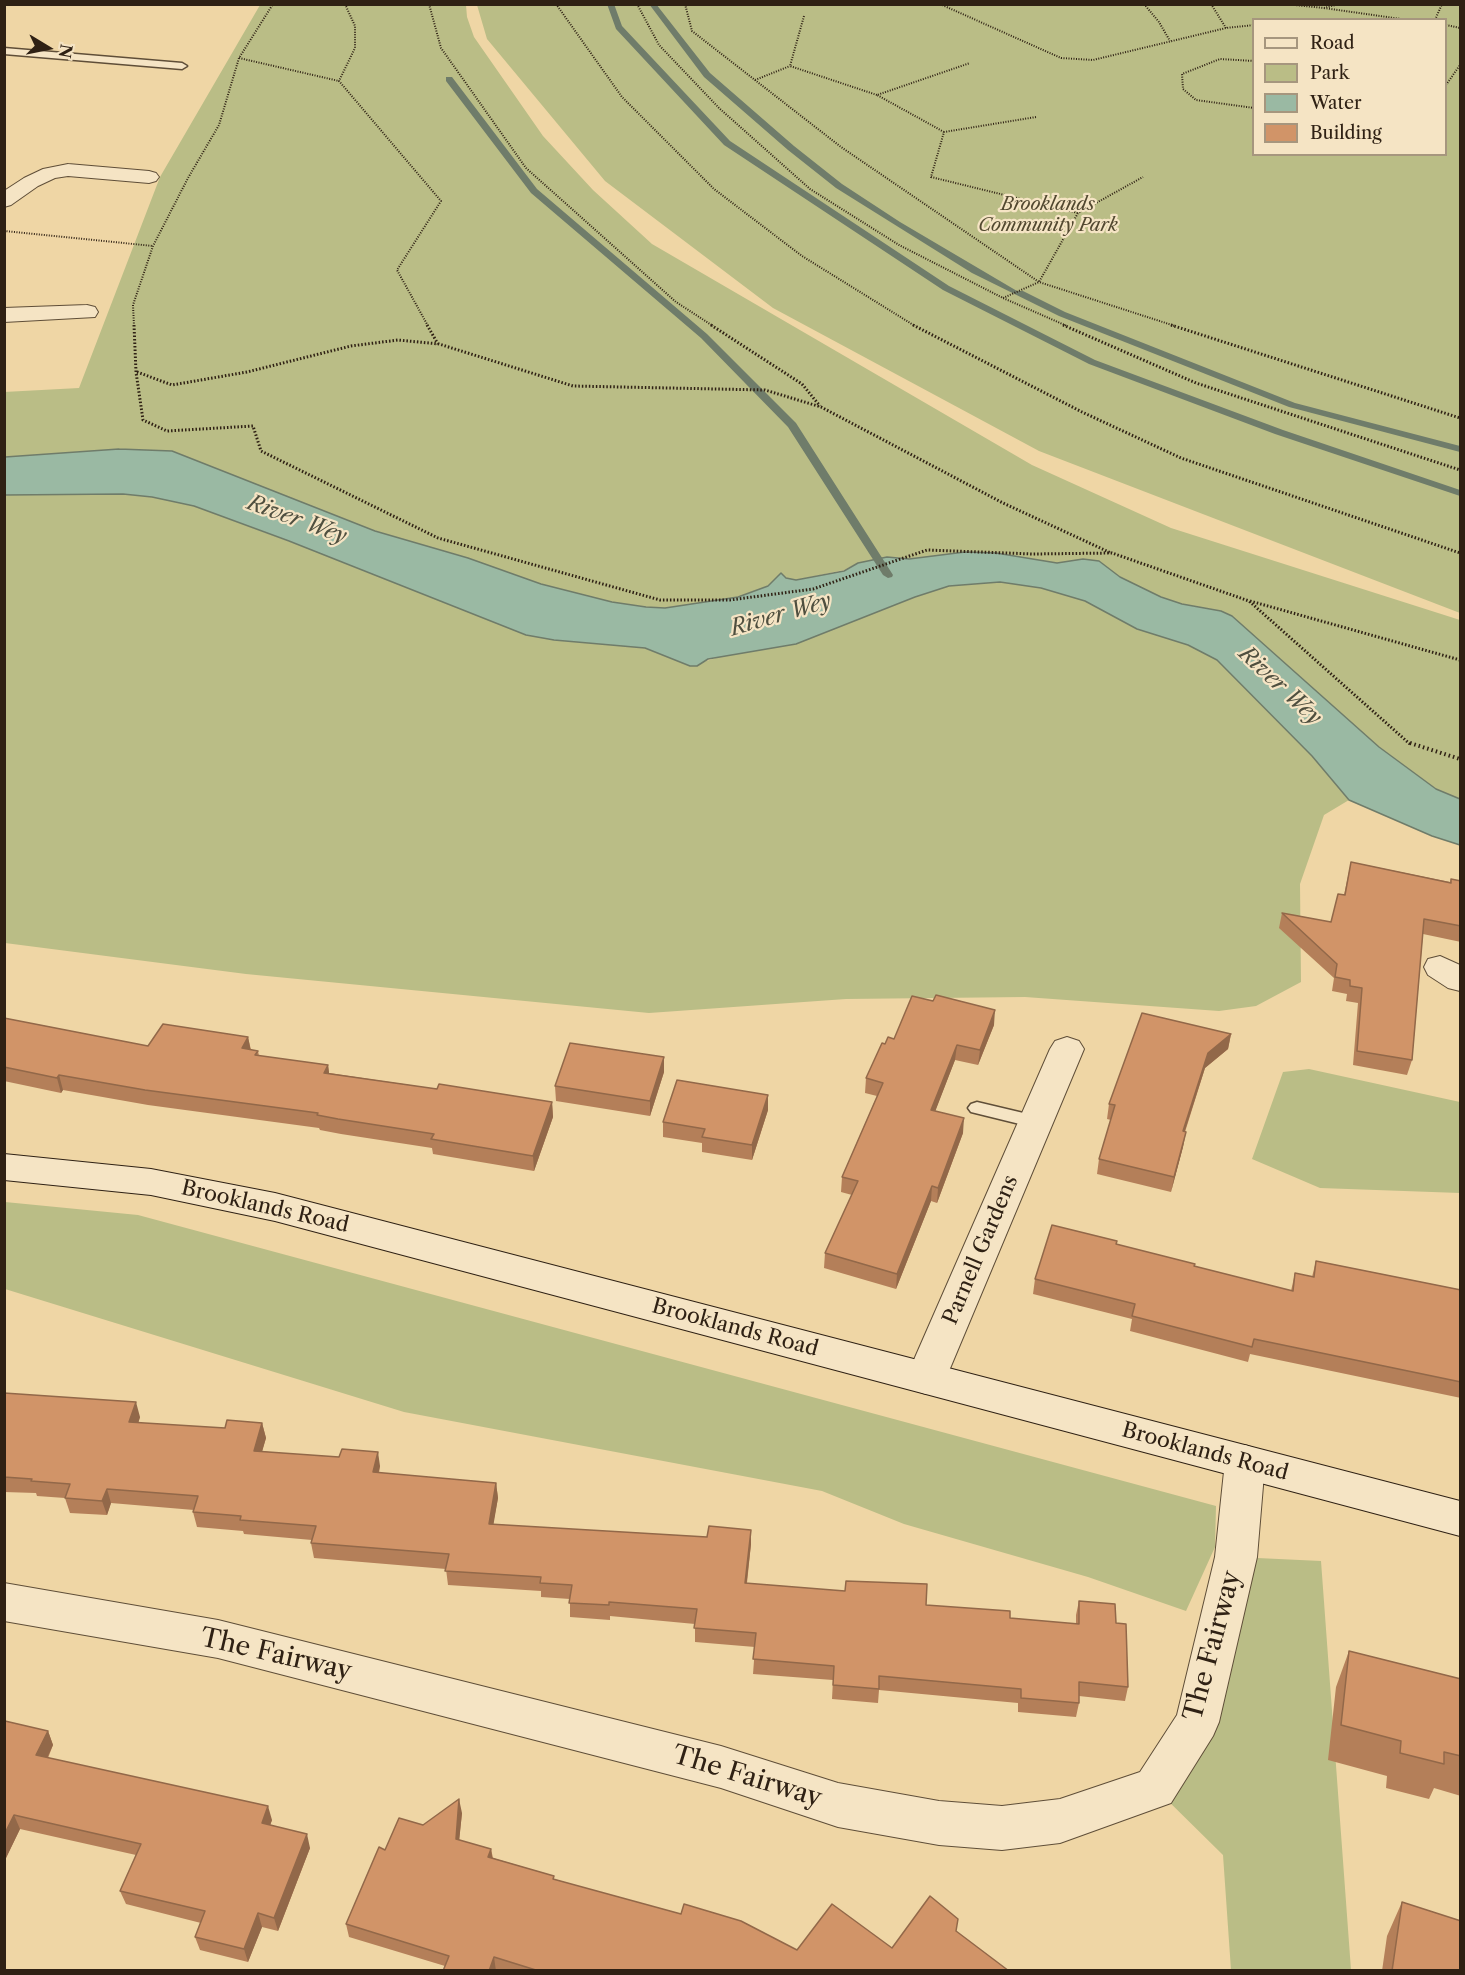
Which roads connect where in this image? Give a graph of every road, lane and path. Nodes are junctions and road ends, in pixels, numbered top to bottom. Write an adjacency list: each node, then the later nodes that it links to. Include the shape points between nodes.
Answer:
1 (273, 4): 21 (path)
2 (345, 4): 28 (path, via 355,26 355,48)
3 (429, 4): 46 (path, via 441,48 526,168 676,302 802,384)
4 (556, 4): 49 (path, via 622,97 714,189 802,256 923,331 1181,458)
5 (637, 4): 41 (path, via 659,45 719,108 810,189 899,245)
6 (685, 4): 27 (path, via 692,31)
7 (940, 4): 19 (path, via 1061,58 1093,60)
8 (1144, 4): 19 (path)
9 (1211, 4): 18 (path)
10 (1284, 4): 13 (path)
11 (1339, 4): 13 (path)
12 (1442, 4): 16 (path)
13 (1324, 8): 15 (path)
14 (804, 16): 26 (path)
15 (1394, 18)
16 (1436, 18)
17 (1252, 25): 18 (path)
18 (1226, 28): 19 (path)
19 (1170, 41)
20 (4, 51): 25 (lane)
21 (239, 58): 28 (path); 39 (path, via 219,125)
22 (1252, 61): 31 (path, via 1220,59 1182,74 1183,90 1196,100)
23 (970, 63): 30 (path)
24 (1461, 65): 29 (path)
25 (182, 66)
26 (790, 66): 27 (path); 30 (path)
27 (755, 80): 40 (path, via 841,147)
28 (339, 81): 44 (path, via 441,201 398,270)
29 (1447, 84)
30 (877, 95): 33 (path)
31 (1252, 108)
32 (1036, 117): 33 (path)
33 (944, 132): 37 (path, via 931,177)
34 (149, 177): 36 (street, via 68,170 31,182)
35 (1143, 177): 37 (path)
36 (4, 201)
37 (1078, 213): 40 (path)
38 (4, 231): 39 (path)
39 (153, 246): 45 (path, via 133,305)
40 (1039, 282): 41 (path); 47 (path)
41 (1004, 298): 48 (path, via 1196,383)
42 (87, 312): 43 (street)
43 (4, 315)
44 (439, 344): 45 (path, via 398,340 351,346 247,372 172,385); 46 (path, via 573,386 765,390)
45 (136, 372): 50 (path, via 143,420 167,431 253,426 261,451 438,538 660,600 730,600 813,589 927,550)
46 (821, 408): 50 (path, via 1003,503)
47 (1461, 418)
48 (1461, 470)
49 (1461, 553)
50 (1112, 554): 51 (path)
51 (1249, 601): 52 (path); 53 (path, via 1413,746)
52 (1461, 660)
53 (1461, 759)
54 (1068, 1049): 56 (street, Parnell Gardens)
55 (977, 1108): 56 (lane)
56 (1036, 1122): 58 (street, Parnell Gardens)
57 (4, 1167): 58 (street, Brooklands Road, via 151,1182 275,1207)
58 (926, 1378): 59 (street, Brooklands Road)
59 (1245, 1462): 60 (street, Brooklands Road); 61 (street, The Fairway, via 1236,1557 1197,1722 1155,1788 1060,1821 1002,1828 939,1823 838,1805 721,1767 229,1642)
60 (1461, 1519)
61 (4, 1602)

